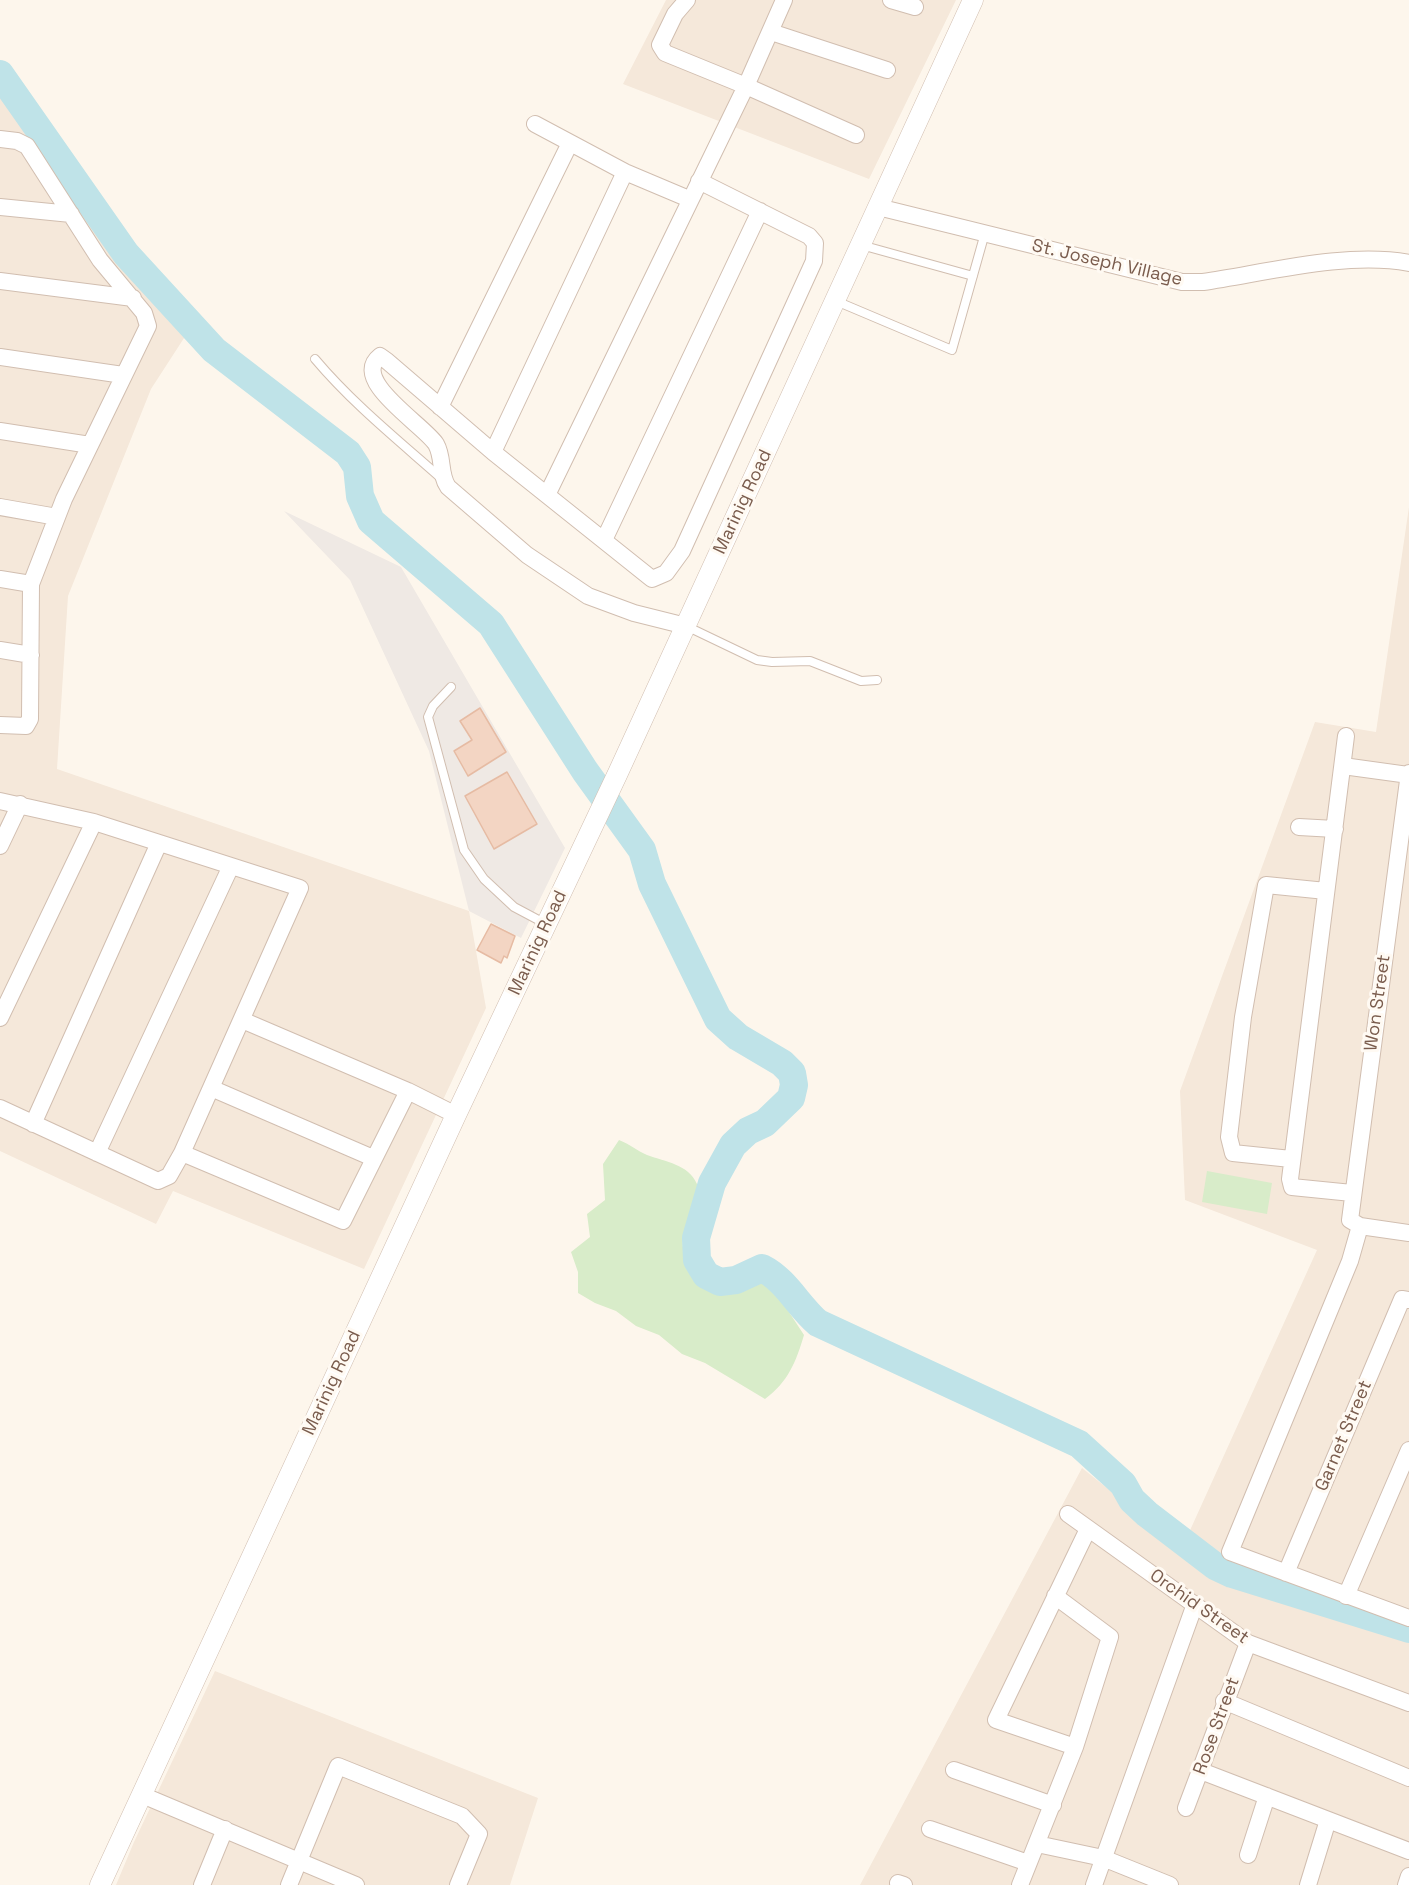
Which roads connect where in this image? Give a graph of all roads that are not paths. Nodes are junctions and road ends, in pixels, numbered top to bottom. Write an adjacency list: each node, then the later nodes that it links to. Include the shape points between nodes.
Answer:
1 (687, 0): 8 (street, via 665,31 660,45 664,53)
2 (784, 0): 6 (street)
3 (891, 0): 5 (street)
4 (973, 0): 17 (street, Marinig Road)
5 (915, 7)
6 (771, 32): 7 (street); 8 (street)
7 (887, 70)
8 (746, 86): 10 (street); 14 (street)
9 (535, 124): 12 (street)
10 (856, 135)
11 (0, 139): 19 (street, via 27,146)
12 (570, 143): 13 (street); 30 (street)
13 (626, 172): 15 (street); 33 (street)
14 (699, 181): 15 (street); 18 (street)
15 (689, 200): 35 (street)
16 (0, 207): 19 (street)
17 (878, 207): 20 (street, St. Joseph Village); 21 (street, Marinig Road)
18 (759, 211): 38 (street); 38 (street, via 809,236 815,243 814,261 682,551 666,573 652,579)
19 (71, 214): 25 (street, via 100,260)
20 (985, 233): 22 (street, St. Joseph Village, via 1182,282 1351,260); 23 (lane)
21 (861, 246): 23 (lane); 26 (street, Marinig Road)
22 (1409, 263)
23 (973, 276): 26 (lane, via 952,350)
24 (0, 281): 25 (street)
25 (133, 298): 29 (street, via 148,326)
26 (836, 301): 41 (street, Marinig Road)
27 (0, 357): 29 (street)
28 (315, 359): 34 (lane, via 386,431)
29 (123, 375): 32 (street)
30 (440, 407): 33 (street); 34 (street, via 380,356 374,361 372,377 435,442 441,454)
31 (0, 431): 32 (street)
32 (90, 445): 37 (street)
33 (493, 452): 35 (street)
34 (442, 479): 41 (street, via 527,555 588,596 633,613)
35 (547, 495): 38 (street)
36 (0, 507): 37 (street)
37 (57, 517): 40 (street)
38 (604, 540)
39 (0, 579): 40 (street)
40 (31, 584): 43 (street)
41 (686, 626): 44 (lane, via 757,660 810,661 861,681); 59 (street, Marinig Road)
42 (0, 651): 43 (street)
43 (31, 655): 46 (street, via 30,719 26,726)
44 (877, 680)
45 (451, 687): 59 (lane, via 428,717 464,850 483,879 514,907)
46 (0, 725)
47 (1346, 736): 48 (street)
48 (1343, 766): 49 (street); 54 (street)
49 (1409, 774): 71 (street, Won Street)
50 (0, 801): 51 (street)
51 (20, 804): 52 (street); 56 (street)
52 (94, 822): 55 (street); 60 (street)
53 (1299, 827): 54 (street)
54 (1335, 829): 58 (street)
55 (159, 843): 57 (street); 66 (street)
56 (0, 846)
57 (231, 866): 61 (street, via 300,888); 67 (street)
58 (1326, 891): 70 (street); 70 (street, via 1266,885 1243,1017 1229,1137 1233,1153)
59 (547, 924): 65 (street, Marinig Road)
60 (0, 1018)
61 (242, 1020): 62 (street); 63 (street)
62 (211, 1088): 68 (street); 69 (street)
63 (408, 1091): 65 (street); 69 (street)
64 (0, 1108): 66 (street)
65 (456, 1115): 90 (street, Marinig Road)
66 (33, 1124): 67 (street)
67 (97, 1153): 68 (street, via 159,1181 169,1176)
68 (182, 1154): 69 (street, via 343,1221)
69 (373, 1158)
70 (1291, 1159): 71 (street, via 1292,1187)
71 (1352, 1193): 72 (street, Won Street, via 1350,1220)
72 (1360, 1226): 73 (street); 78 (street, via 1350,1261 1230,1552)
73 (1409, 1233)
74 (1406, 1300): 78 (street, Garnet Street)
75 (1409, 1450): 80 (street)
76 (1068, 1514): 77 (street, Orchid Street)
77 (1088, 1528): 79 (street); 81 (street, Orchid Street)
78 (1286, 1573): 80 (street)
79 (1054, 1596): 86 (street, via 1110,1637); 86 (street, via 996,1719)
80 (1346, 1596): 82 (street)
81 (1195, 1604): 83 (street, Orchid Street); 100 (street)
82 (1408, 1615)
83 (1248, 1643): 84 (street, Rose Street); 85 (street, Orchid Street)
84 (1224, 1701): 88 (street, Rose Street); 89 (street)
85 (1409, 1703)
86 (1074, 1748): 92 (street)
87 (954, 1770): 92 (street)
88 (1201, 1771): 91 (street); 93 (street, Rose Street)
89 (1409, 1778)
90 (142, 1795): 95 (street); 105 (street, Marinig Road)
91 (1267, 1797): 94 (street); 99 (street)
92 (1053, 1804): 97 (street)
93 (1186, 1808)
94 (1328, 1820): 98 (street); 112 (street)
95 (225, 1829): 101 (street); 106 (street)
96 (930, 1829): 102 (street)
97 (1037, 1844): 100 (street); 102 (street)
98 (1409, 1851)
99 (1248, 1854)
100 (1103, 1858): 104 (street); 111 (street)
101 (298, 1860): 107 (street); 108 (street); 109 (street, via 338,1766 462,1816 479,1834)
102 (1028, 1863): 110 (street)
103 (1409, 1876): 113 (street)
104 (1166, 1884)
105 (100, 1885)
106 (202, 1885)
107 (289, 1885)
108 (356, 1885)
109 (458, 1885)
110 (1020, 1885)
111 (1094, 1885)
112 (1308, 1885)
113 (1406, 1885)

